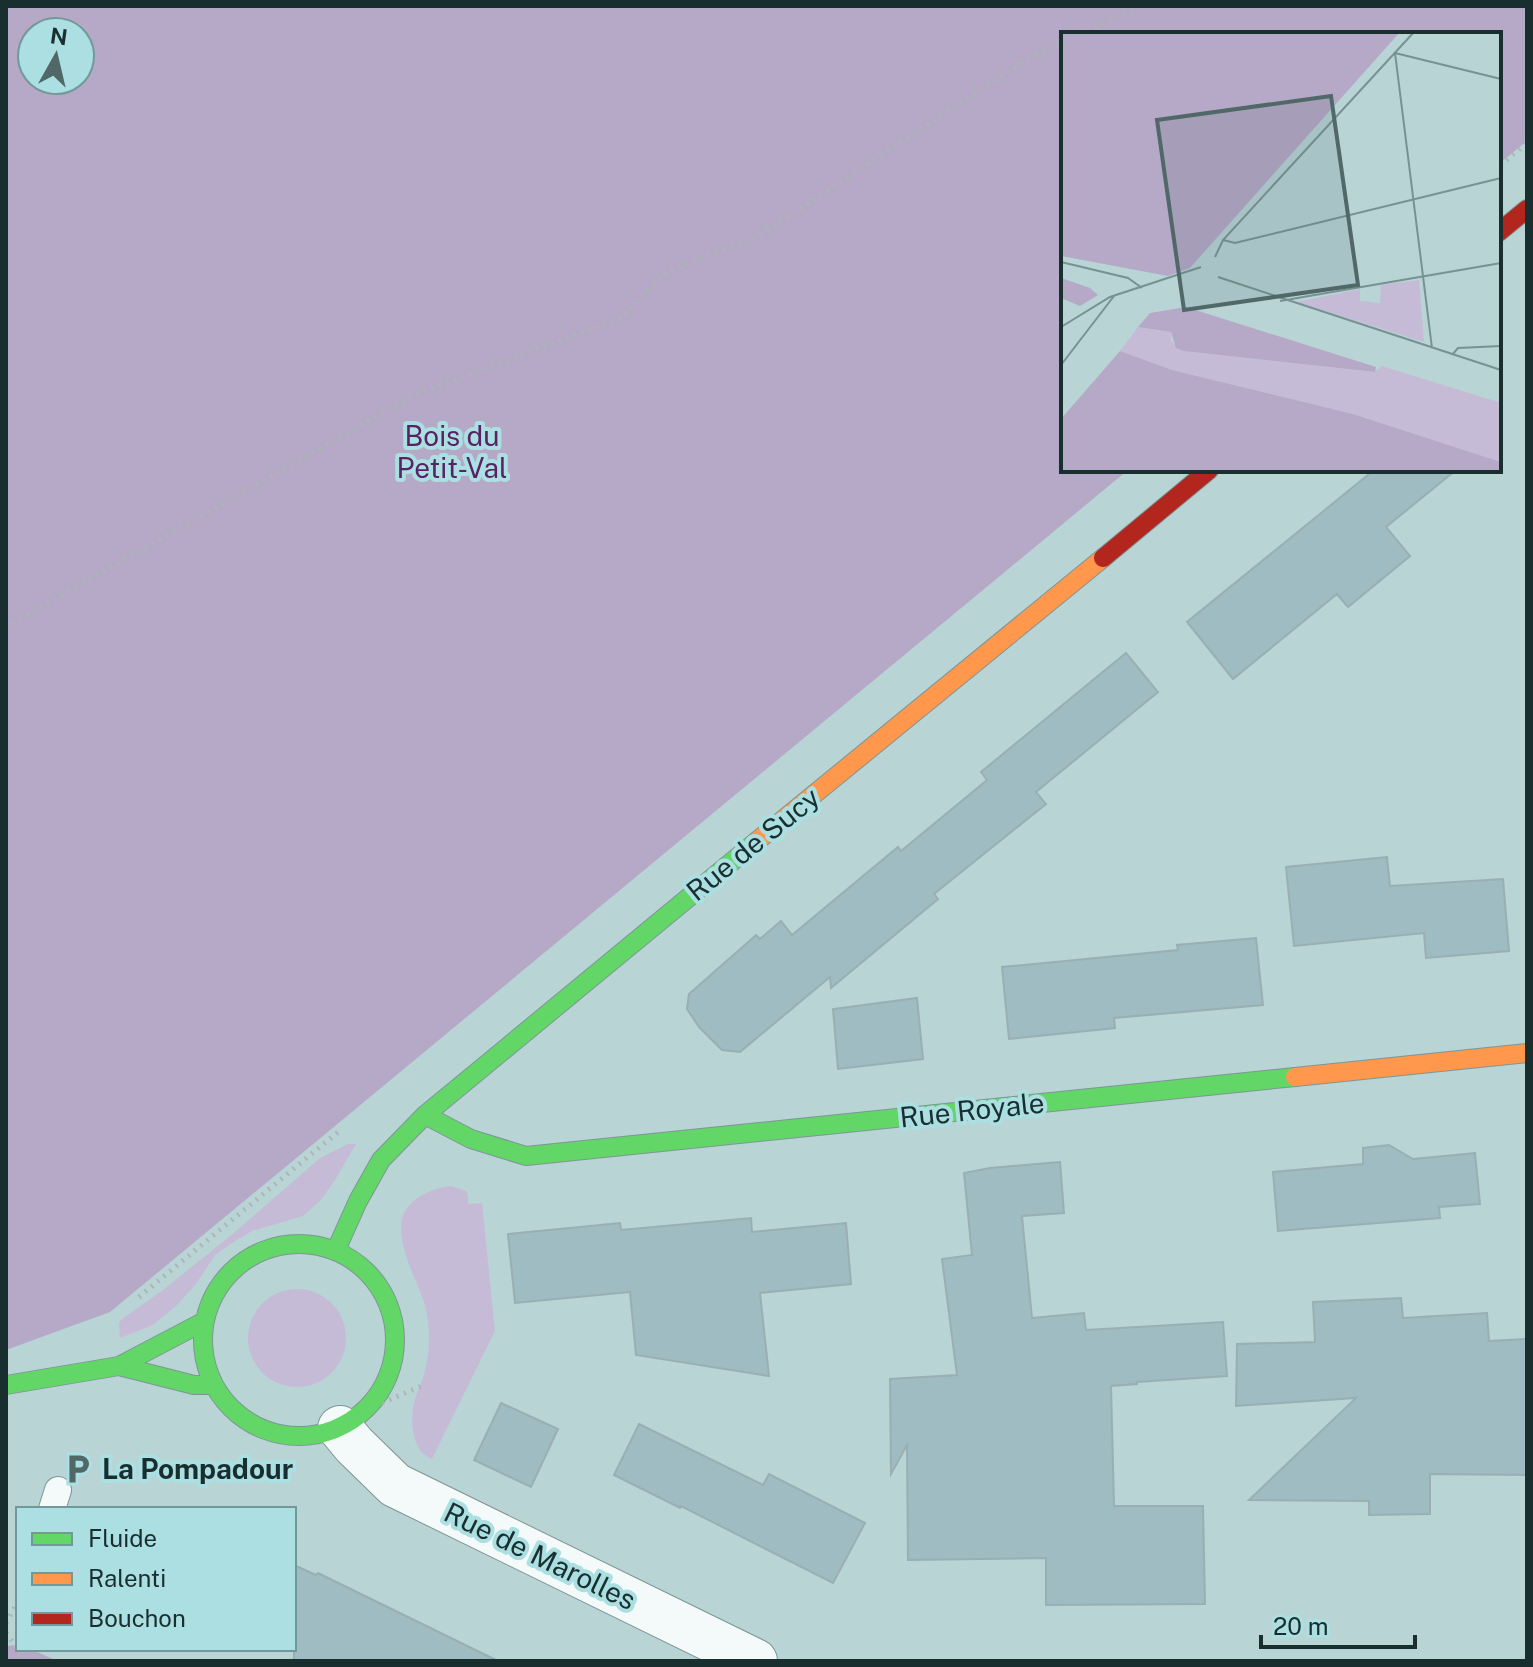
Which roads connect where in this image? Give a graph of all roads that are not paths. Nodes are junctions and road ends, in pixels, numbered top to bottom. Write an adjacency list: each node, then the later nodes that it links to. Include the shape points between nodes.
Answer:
1 (1527, 209): 2 (main road)
2 (1501, 230)
3 (1207, 472): 5 (main road, Rue de Sucy)
4 (1527, 1053): 5 (main road, Rue Royale, via 526,1156 471,1139)
5 (425, 1115): 6 (main road, Rue de Sucy, via 381,1160)
6 (336, 1250): 7 (main road, via 305,1243 273,1247 245,1260 222,1282); 11 (main road, via 363,1267 384,1292 395,1322 395,1354 386,1385)
7 (201, 1323): 8 (main road); 10 (main road)
8 (119, 1366): 9 (main road); 10 (main road)
9 (6, 1385)
10 (212, 1385): 11 (main road, via 252,1425 281,1435 311,1437)
11 (353, 1419): 12 (street, Rue de Marolles, via 354,1445 395,1485)
12 (755, 1661)

